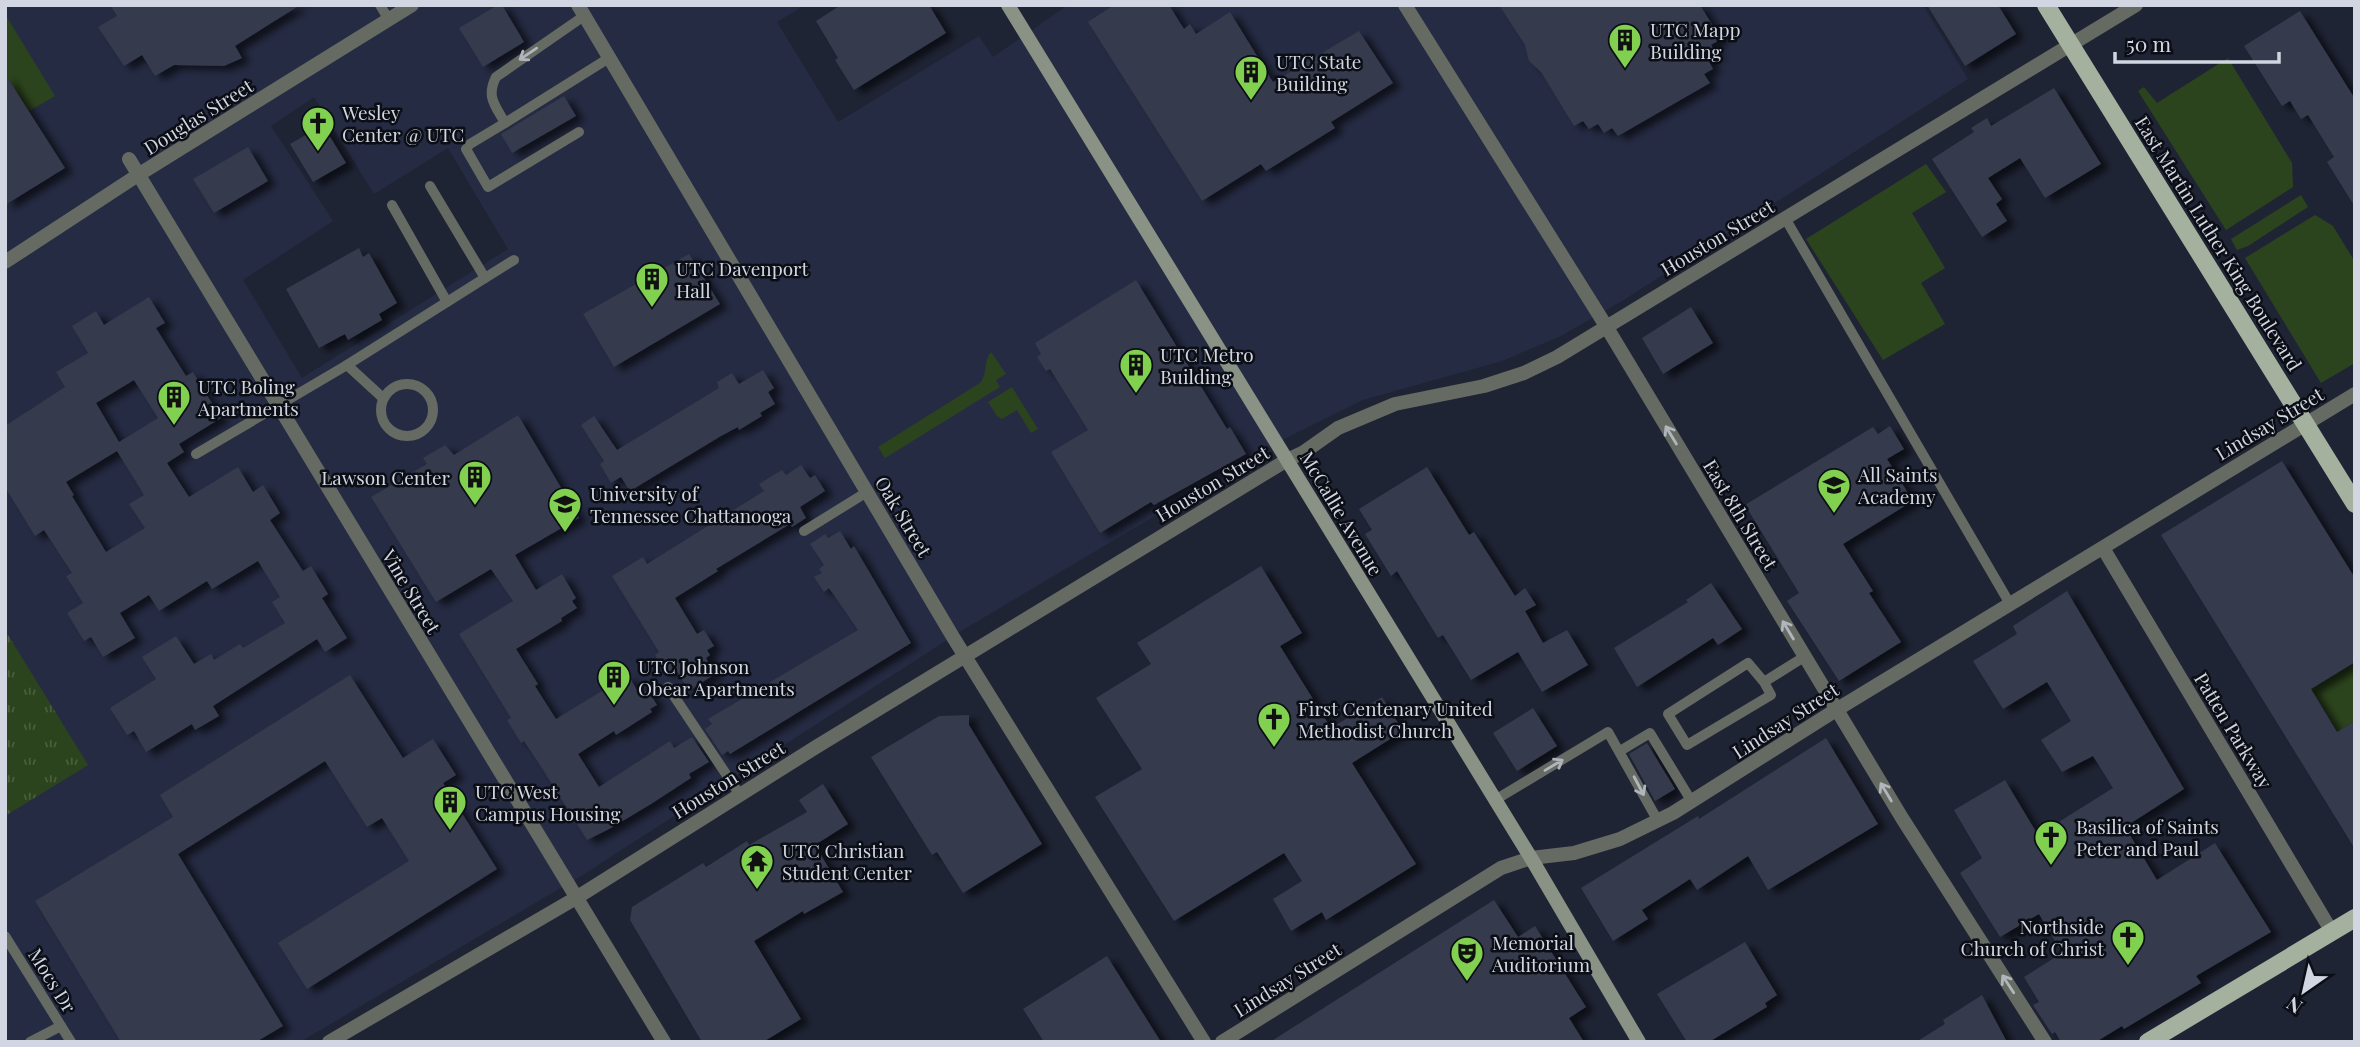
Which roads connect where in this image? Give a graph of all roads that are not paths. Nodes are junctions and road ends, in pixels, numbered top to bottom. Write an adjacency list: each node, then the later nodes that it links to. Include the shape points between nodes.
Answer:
1 (380, 5): 8 (lane)
2 (412, 5): 8 (street, Douglas Street)
3 (1008, 5): 29 (main road, McCallie Avenue)
4 (1405, 5): 22 (street, East 8th Street)
5 (2046, 5): 9 (main road, East Martin Luther King Boulevard)
6 (2136, 5): 9 (street, Houston Street)
7 (581, 11): 10 (street, Oak Street); 11 (lane, one-way to 11, via 496,76 490,88)
8 (389, 20): 14 (street, Douglas Street)
9 (2070, 45): 17 (street, Houston Street); 27 (main road, East Martin Luther King Boulevard)
10 (609, 58): 11 (lane); 30 (street, Oak Street)
11 (505, 123): 12 (lane, via 466,149 488,187)
12 (579, 132)
13 (128, 159): 14 (street, Vine Street)
14 (138, 175): 19 (street, Douglas Street); 26 (street, Vine Street)
15 (430, 186): 20 (lane)
16 (392, 205): 21 (lane)
17 (1785, 218): 22 (street, Houston Street); 34 (lane)
18 (514, 260): 20 (lane)
19 (5, 262)
20 (485, 278): 21 (lane)
21 (447, 302): 23 (lane)
22 (1606, 326): 29 (street, Houston Street, via 1524,373 1395,404 1338,428); 36 (street, East 8th Street, one-way to 22)
23 (347, 365): 25 (lane); 26 (lane)
24 (2355, 394): 27 (street, Lindsay Street)
25 (383, 398): 25 (lane, via 380,415 395,434 420,433 432,420 432,402 421,388 403,384)
26 (278, 406): 28 (lane); 46 (street, Vine Street)
27 (2306, 423): 31 (main road, East Martin Luther King Boulevard); 33 (street, Lindsay Street)
28 (196, 454)
29 (1287, 460): 35 (street, Houston Street); 42 (main road, McCallie Avenue)
30 (867, 492): 32 (lane); 35 (street, Oak Street)
31 (2355, 504)
32 (804, 531)
33 (2103, 548): 34 (street, Lindsay Street); 48 (street, Patten Parkway)
34 (2010, 604): 39 (street, Lindsay Street)
35 (965, 657): 41 (street, Houston Street); 56 (street, Oak Street)
36 (1804, 657): 37 (lane); 39 (street, East 8th Street)
37 (1763, 682): 37 (lane, via 1771,695 1687,745 1668,714 1748,663)
38 (668, 687): 41 (lane)
39 (1836, 710): 43 (street, Lindsay Street); 58 (street, East 8th Street, one-way to 39)
40 (1620, 751): 42 (lane, one-way to 40, via 1608,732); 43 (lane, via 1650,733); 44 (lane, one-way to 44)
41 (740, 795): 46 (street, Houston Street)
42 (1495, 800): 45 (main road, McCallie Avenue)
43 (1692, 802): 44 (street, Lindsay Street)
44 (1658, 821): 45 (street, Lindsay Street, via 1574,853)
45 (1531, 858): 51 (main road, McCallie Avenue); 57 (street, Lindsay Street, via 1501,868)
46 (576, 898): 54 (street, Houston Street); 55 (street, Vine Street)
47 (2355, 918): 48 (main road)
48 (2332, 932): 59 (main road)
49 (5, 936): 50 (lane, Mocs Dr)
50 (61, 1026): 52 (lane); 53 (lane, Mocs Dr)
51 (1636, 1040)
52 (30, 1042)
53 (71, 1042)
54 (329, 1042)
55 (664, 1042)
56 (1204, 1042)
57 (1223, 1042)
58 (2045, 1042)
59 (2148, 1042)

